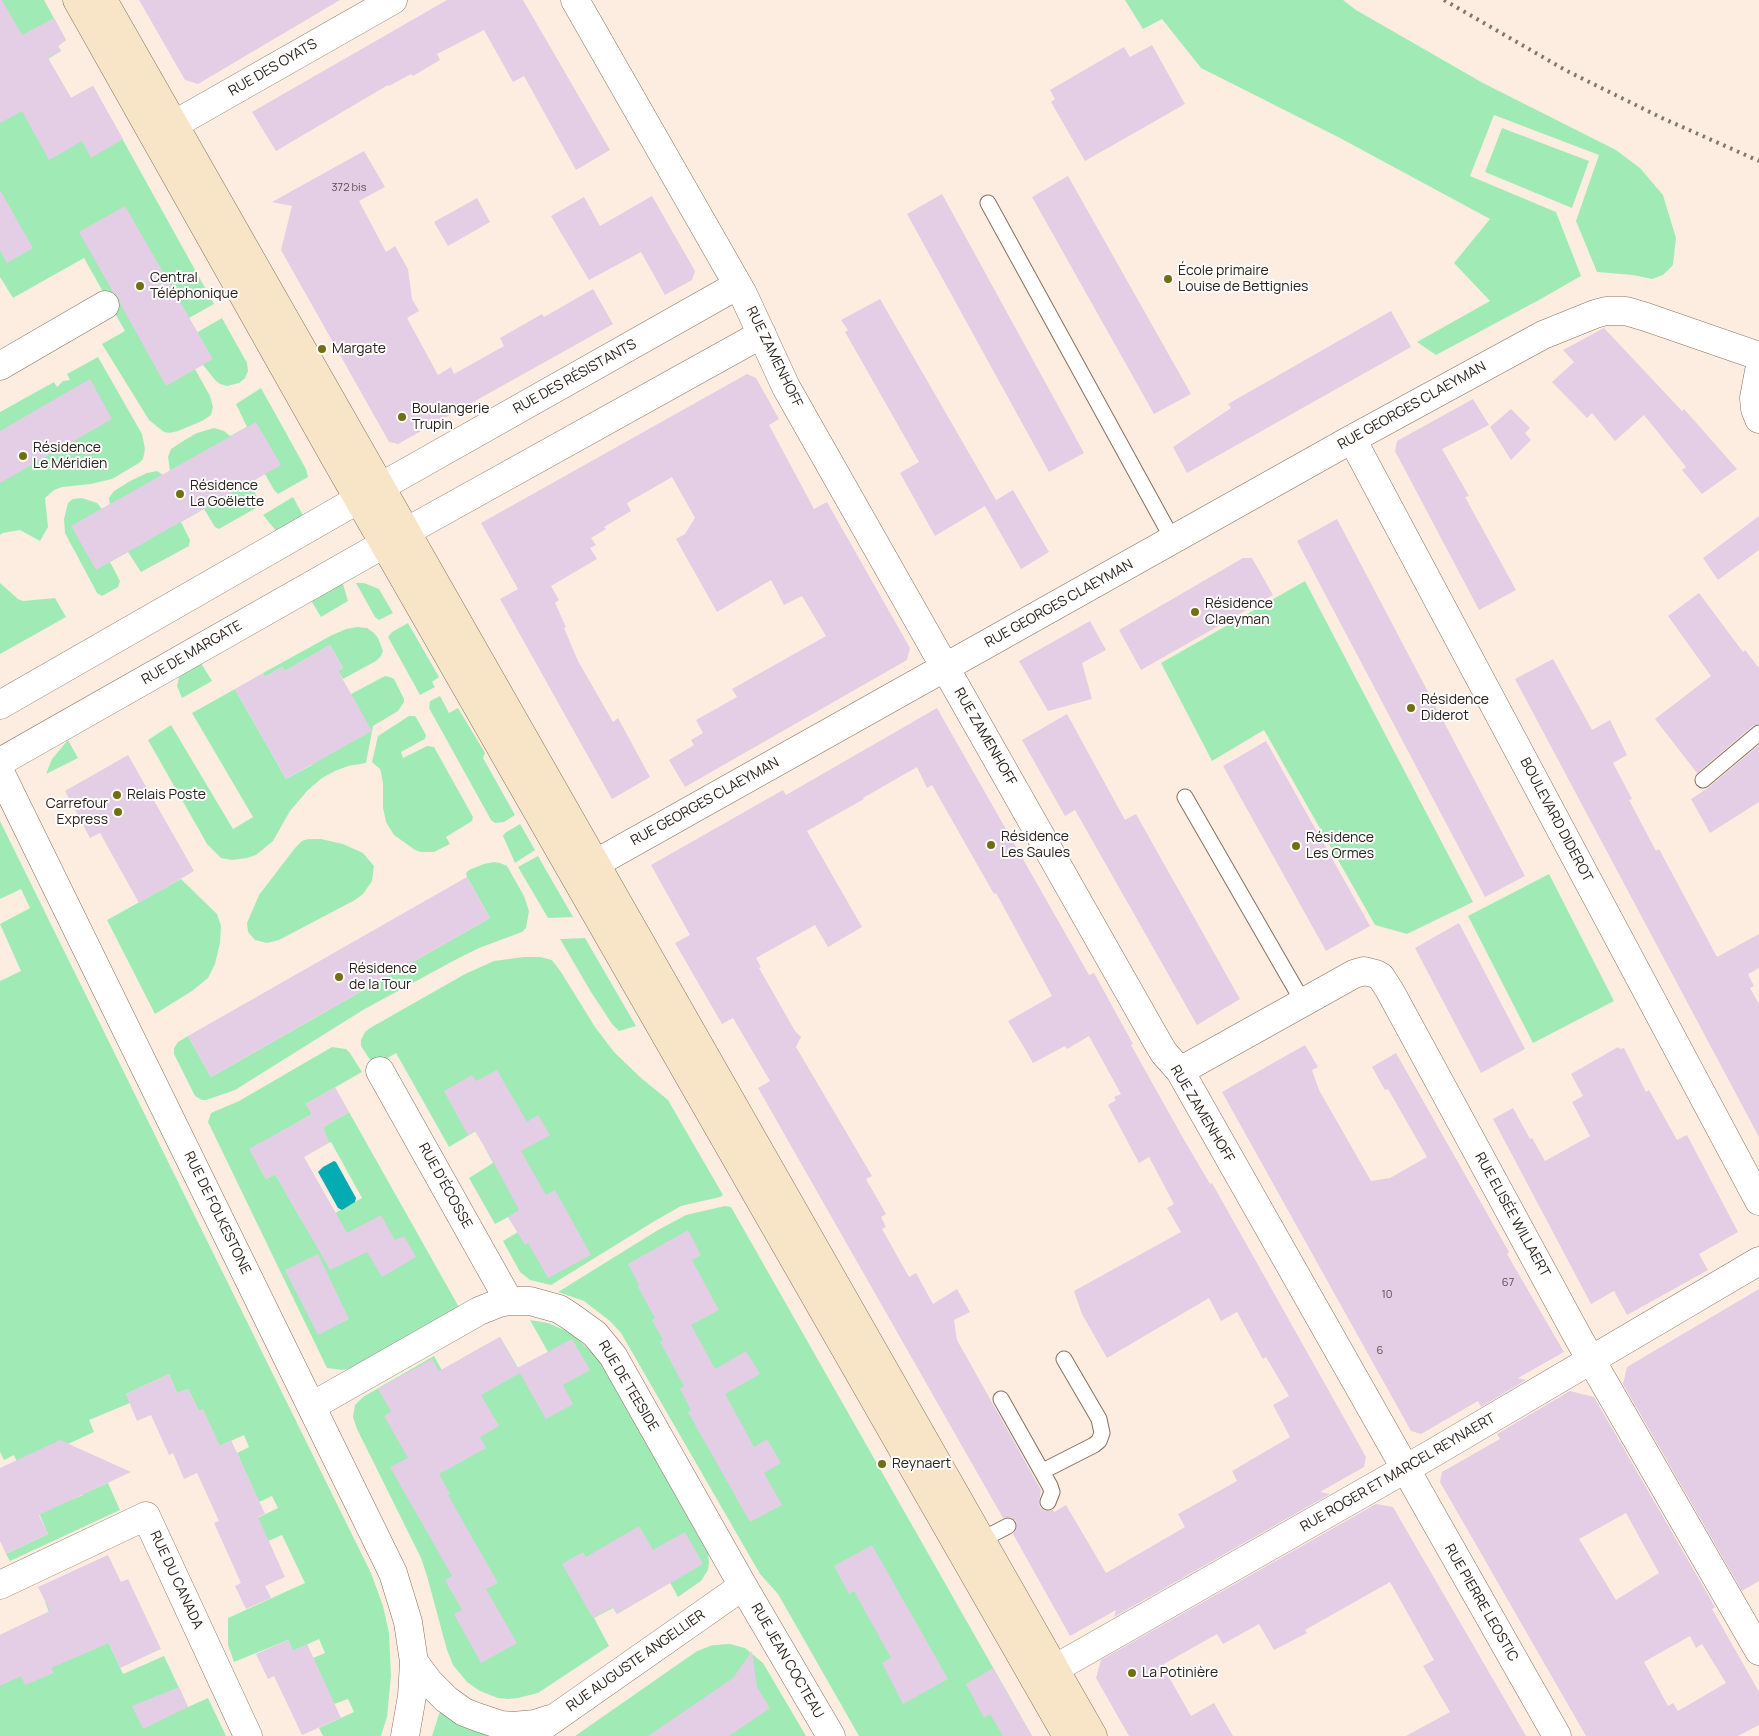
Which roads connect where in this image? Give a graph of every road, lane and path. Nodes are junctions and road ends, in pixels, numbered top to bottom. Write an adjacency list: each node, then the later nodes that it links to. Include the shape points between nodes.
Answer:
1 (77, 0): 5 (main road)
2 (103, 0): 5 (main road)
3 (393, 0): 5 (street, RUE DES OYATS)
4 (575, 0): 7 (street, RUE ZAMENHOFF)
5 (164, 131): 17 (main road)
6 (988, 203): 19 (lane)
7 (738, 285): 9 (street, RUE ZAMENHOFF); 17 (street, RUE DES RÉSISTANTS)
8 (105, 305): 13 (street)
9 (762, 334): 18 (street); 20 (street, RUE ZAMENHOFF, via 786,387)
10 (1543, 335): 11 (street, via 1590,300 1621,292); 12 (street, via 1595,314 1626,311); 16 (street, RUE GEORGES CLAEYMAN)
11 (1759, 339)
12 (1759, 356)
13 (0, 366)
14 (1759, 371): 15 (street, via 1754,398)
15 (1759, 419)
16 (1352, 439): 19 (street, RUE GEORGES CLAEYMAN); 31 (street, BOULEVARD DIDEROT)
17 (370, 492): 18 (main road); 21 (street)
18 (395, 538): 23 (street, RUE DE MARGATE); 27 (main road)
19 (1173, 540): 20 (street, RUE GEORGES CLAEYMAN)
20 (945, 667): 27 (street, RUE GEORGES CLAEYMAN); 30 (street, RUE ZAMENHOFF, via 1158,1043)
21 (0, 705)
22 (1759, 733): 25 (lane)
23 (0, 762)
24 (0, 772): 37 (street, RUE DE FOLKESTONE)
25 (1703, 780)
26 (1185, 797): 28 (lane)
27 (585, 870): 42 (main road); 47 (main road)
28 (1302, 1002): 30 (street, RUE ELISÉE WILLAERT); 35 (street, RUE ELISÉE WILLAERT, via 1354,974 1364,971 1380,977)
29 (380, 1071): 33 (street, RUE D'ÉCOSSE)
30 (1180, 1071): 38 (street, RUE ZAMENHOFF)
31 (1755, 1183)
32 (1759, 1261): 35 (street, RUE ROGER ET MARCEL REYNAERT)
33 (509, 1301): 37 (street, RUE DE TEESIDE, via 479,1311); 44 (street, RUE DE TEESIDE, via 530,1301 559,1310 584,1324 605,1345)
34 (1064, 1359): 39 (lane, via 1099,1419 1102,1433 1094,1445)
35 (1591, 1360): 38 (street, RUE ROGER ET MARCEL REYNAERT); 45 (street, RUE ELISÉE WILLAERT)
36 (1001, 1400): 39 (lane)
37 (312, 1406): 46 (street, RUE DE FOLKESTONE, via 393,1573 408,1622)
38 (1405, 1469): 47 (street, RUE ROGER ET MARCEL REYNAERT); 55 (street, RUE PIERRE LEOSTIC)
39 (1043, 1471): 40 (lane, via 1051,1489)
40 (1048, 1502)
41 (1008, 1526): 42 (lane)
42 (982, 1540): 47 (main road)
43 (0, 1585): 49 (street, RUE DU CANADA, via 146,1516)
44 (743, 1586): 48 (street, RUE AUGUSTE ANGELLIER); 52 (street, RUE JEAN COCTEAU)
45 (1759, 1651)
46 (414, 1662): 48 (street, RUE DE FOLKESTONE, via 446,1699 464,1712 513,1726); 50 (street, RUE DE FOLKESTONE)
47 (1045, 1675): 53 (main road); 54 (main road)
48 (555, 1718): 51 (street, RUE AUGUSTE ANGELLIER)
49 (248, 1736)
50 (405, 1736)
51 (529, 1736)
52 (831, 1736)
53 (1066, 1736)
54 (1093, 1736)
55 (1557, 1736)

